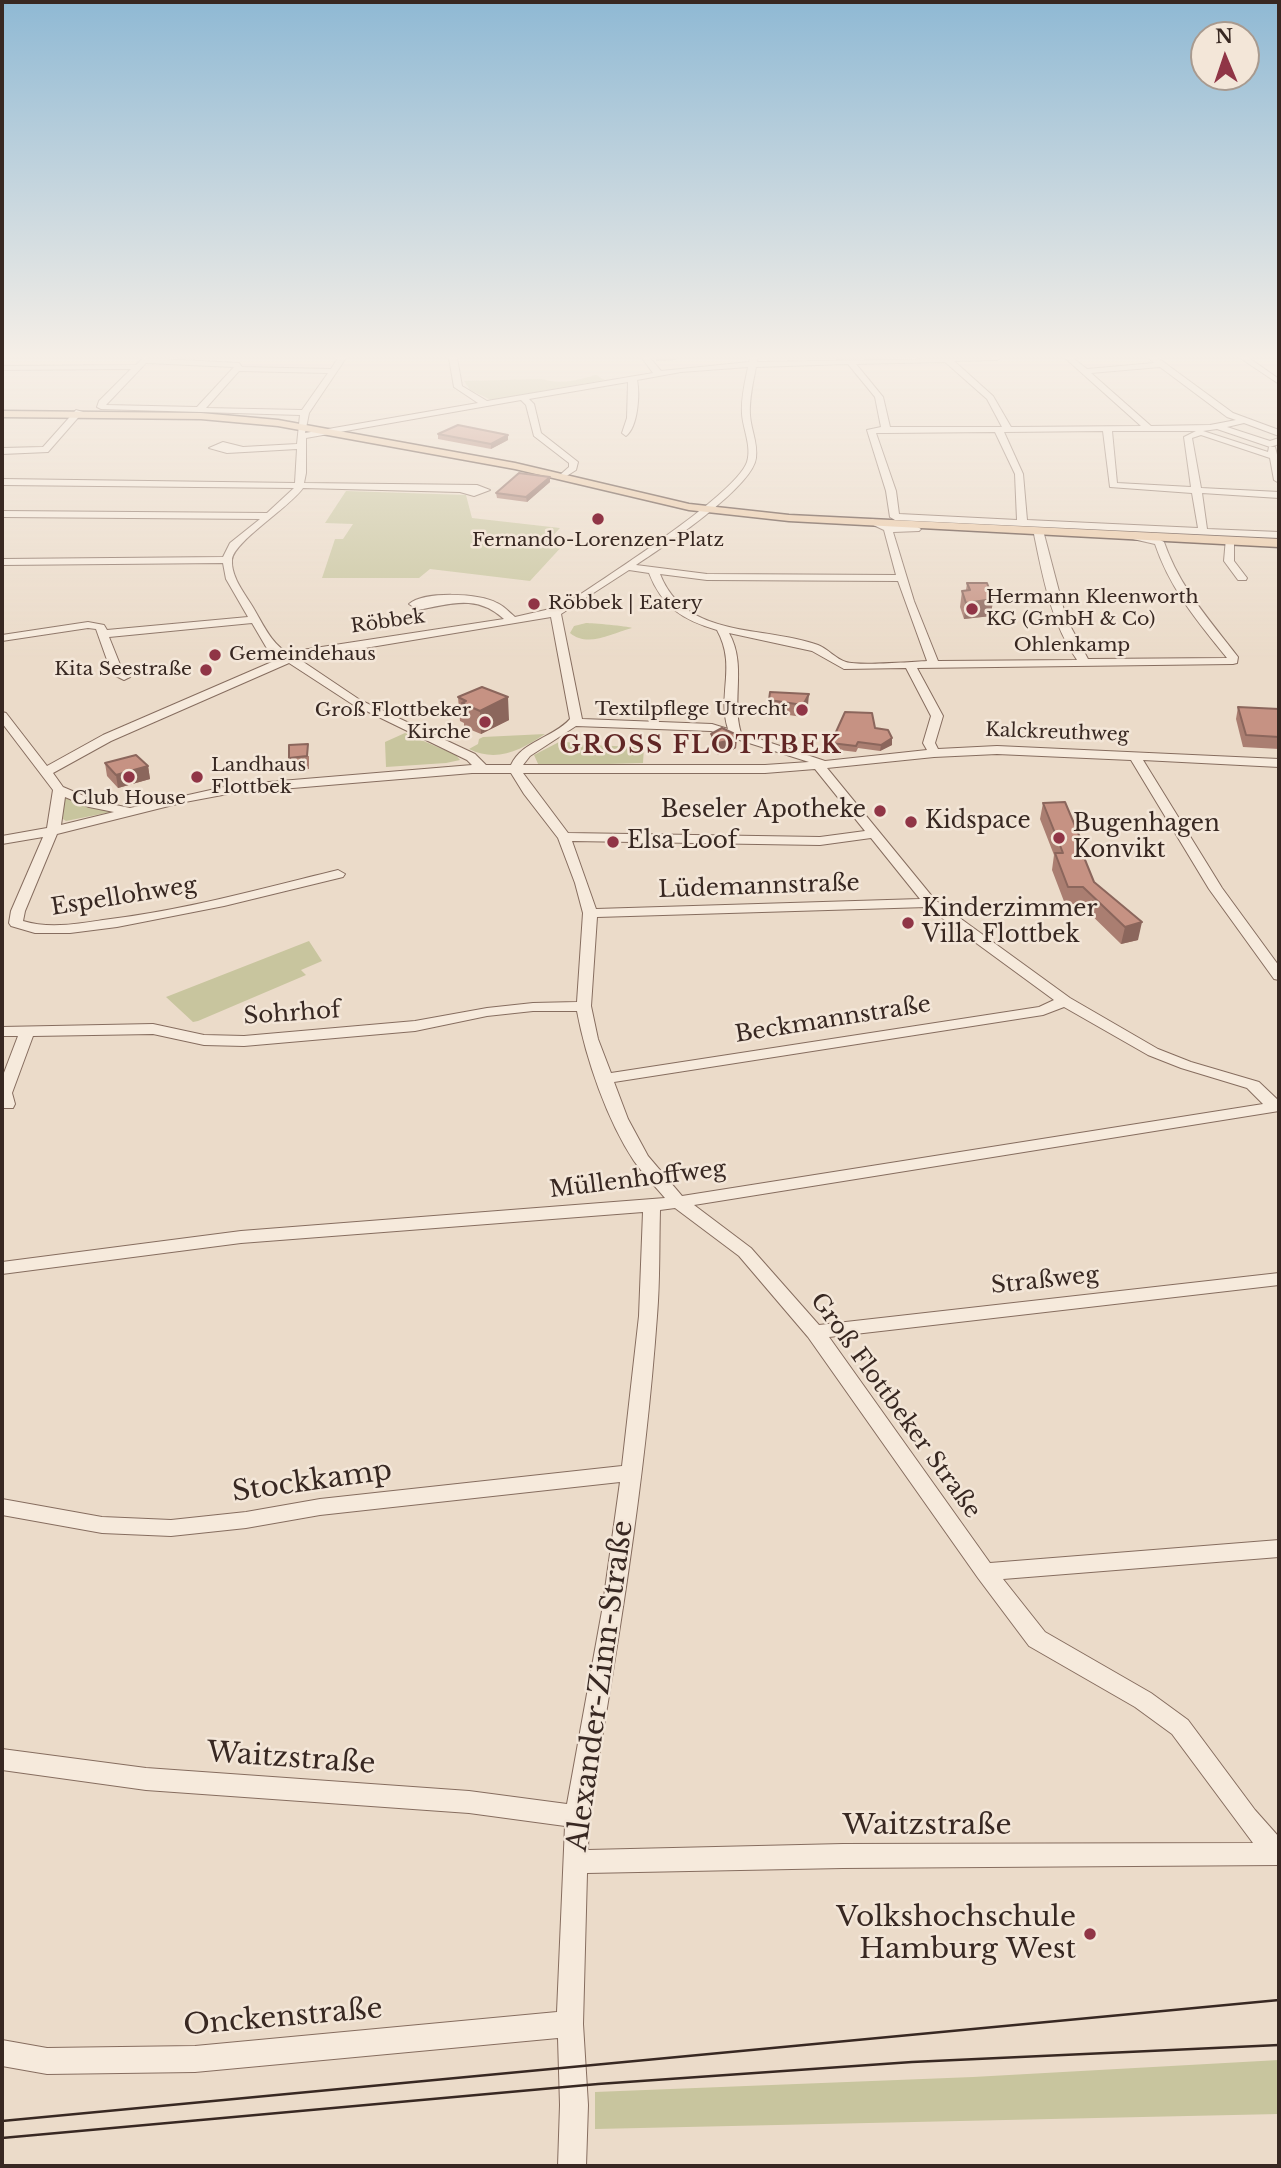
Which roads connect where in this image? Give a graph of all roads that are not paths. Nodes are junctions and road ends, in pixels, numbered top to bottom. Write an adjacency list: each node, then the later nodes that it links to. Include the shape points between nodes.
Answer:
1 (301, 459): 14 (street)
2 (479, 459): 18 (main road)
3 (493, 459): 11 (main road)
4 (570, 459): 11 (street, via 573,468)
5 (751, 459): 18 (street, via 744,476)
6 (881, 459): 22 (street, via 894,515)
7 (1014, 459): 22 (street)
8 (1110, 459): 16 (street, via 1113,485)
9 (1189, 459): 16 (street)
10 (1274, 459): 12 (street)
11 (565, 474): 18 (main road)
12 (1279, 480)
13 (2, 482): 14 (street)
14 (299, 486): 15 (street); 20 (street, via 295,495)
15 (460, 489)
16 (1190, 491): 17 (street); 24 (street)
17 (1279, 495)
18 (709, 508): 21 (main road); 31 (street)
19 (2, 514): 20 (street)
20 (268, 516): 29 (street, via 233,545)
21 (872, 522): 23 (street); 26 (main road)
22 (1022, 523): 24 (street)
23 (890, 529): 25 (street); 33 (street)
24 (1203, 531): 27 (street)
25 (1039, 534): 43 (street, via 1057,607 1076,653); 43 (street, Ohlenkamp, via 1159,542 1185,601 1233,661)
26 (1187, 537): 27 (main road); 28 (main road)
27 (1279, 539): 28 (main road)
28 (1229, 540): 34 (street, via 1229,561)
29 (227, 560): 30 (street); 37 (street, via 231,579)
30 (2, 562)
31 (625, 566): 32 (street); 36 (street)
32 (654, 572): 33 (street, via 707,578); 39 (street, via 665,599 695,619)
33 (903, 578): 44 (street)
34 (1242, 578)
35 (465, 599): 38 (street, via 491,604)
36 (555, 613): 38 (street, Röbbek); 48 (street)
37 (255, 620): 40 (street); 42 (street, via 273,650)
38 (512, 620): 42 (street, Röbbek, via 302,653)
39 (721, 628): 45 (street, Ohlenkamp, via 816,648 842,665); 49 (street, via 731,648 730,703)
40 (103, 634): 41 (street, via 100,627 88,625); 46 (street, via 118,674)
41 (2, 638)
42 (290, 659): 57 (street, via 356,702 471,757); 59 (street, Röbbek, via 107,738)
43 (1085, 663): 44 (street, Ohlenkamp)
44 (933, 664): 45 (street, Ohlenkamp)
45 (910, 666): 50 (street, via 937,716 929,743)
46 (124, 677)
47 (2, 715): 59 (street)
48 (575, 722): 49 (street, via 675,724); 58 (street, via 527,753)
49 (735, 733): 51 (street)
50 (934, 753): 52 (street, Kalckreuthweg, via 1011,750); 54 (street, Kalckreuthweg)
51 (792, 754): 54 (street); 56 (street, via 792,762)
52 (1135, 755): 53 (street, Kalckreuthweg); 69 (street, via 1216,888)
53 (1279, 763)
54 (835, 764): 55 (street, Kalckreuthweg)
55 (818, 765): 56 (street, Kalckreuthweg); 63 (street)
56 (785, 768): 58 (street, Kalckreuthweg)
57 (483, 769): 58 (street, Kalckreuthweg); 61 (street, Kalckreuthweg, via 243,788)
58 (515, 769): 64 (street, Groß Flottbeker Straße)
59 (44, 773): 60 (street)
60 (59, 790): 61 (street, via 93,804); 62 (street)
61 (131, 811): 62 (street, Kalckreuthweg)
62 (52, 831): 65 (street, Kalckreuthweg); 66 (street, Espellohweg, via 19,907 16,923 21,928 62,930 115,923 286,890)
63 (874, 834): 64 (street, via 807,841); 67 (street)
64 (564, 837): 68 (street, Groß Flottbeker Straße)
65 (2, 840)
66 (338, 874)
67 (930, 902): 68 (street, Lüdemannstraße); 70 (street)
68 (590, 913): 71 (street, Groß Flottbeker Straße)
69 (1279, 976)
70 (1065, 1001): 74 (street, Beckmannstraße, via 1043,1011); 76 (street, via 1153,1052 1253,1085)
71 (584, 1006): 72 (street, Sohrhof, via 533,1007 415,1026 244,1041 204,1040 153,1029); 74 (street, Groß Flottbeker Straße)
72 (27, 1031): 73 (street, Sohrhof); 75 (street, via 4,1093)
73 (2, 1032)
74 (605, 1079): 77 (street, Groß Flottbeker Straße, via 642,1159)
75 (7, 1104)
76 (1278, 1107): 77 (street, Müllenhoffweg)
77 (677, 1201): 78 (street, Müllenhoffweg); 81 (street, Groß Flottbeker Straße, via 745,1252)
78 (652, 1206): 79 (street, Müllenhoffweg, via 241,1237); 82 (street, Alexander-Zinn-Straße, via 648,1316)
79 (2, 1268)
80 (1279, 1279): 81 (street, Straßweg)
81 (815, 1332): 85 (street, Groß Flottbeker Straße)
82 (631, 1473): 83 (street, Stockkamp, via 171,1528 102,1525); 87 (street, Alexander-Zinn-Straße, via 613,1611)
83 (2, 1507)
84 (1279, 1548): 85 (street)
85 (985, 1572): 88 (street, Groß Flottbeker Straße, via 1037,1639 1181,1727)
86 (2, 1759): 87 (street, Waitzstraße, via 146,1779 470,1802)
87 (577, 1816): 89 (street, Alexander-Zinn-Straße)
88 (1279, 1854): 89 (street, Waitzstraße)
89 (576, 1862): 90 (street, Alexander-Zinn-Straße)
90 (570, 2024): 91 (street, Onckenstraße, via 195,2059 47,2061); 92 (street, Alexander-Zinn-Straße)
91 (2, 2053)
92 (572, 2166)

